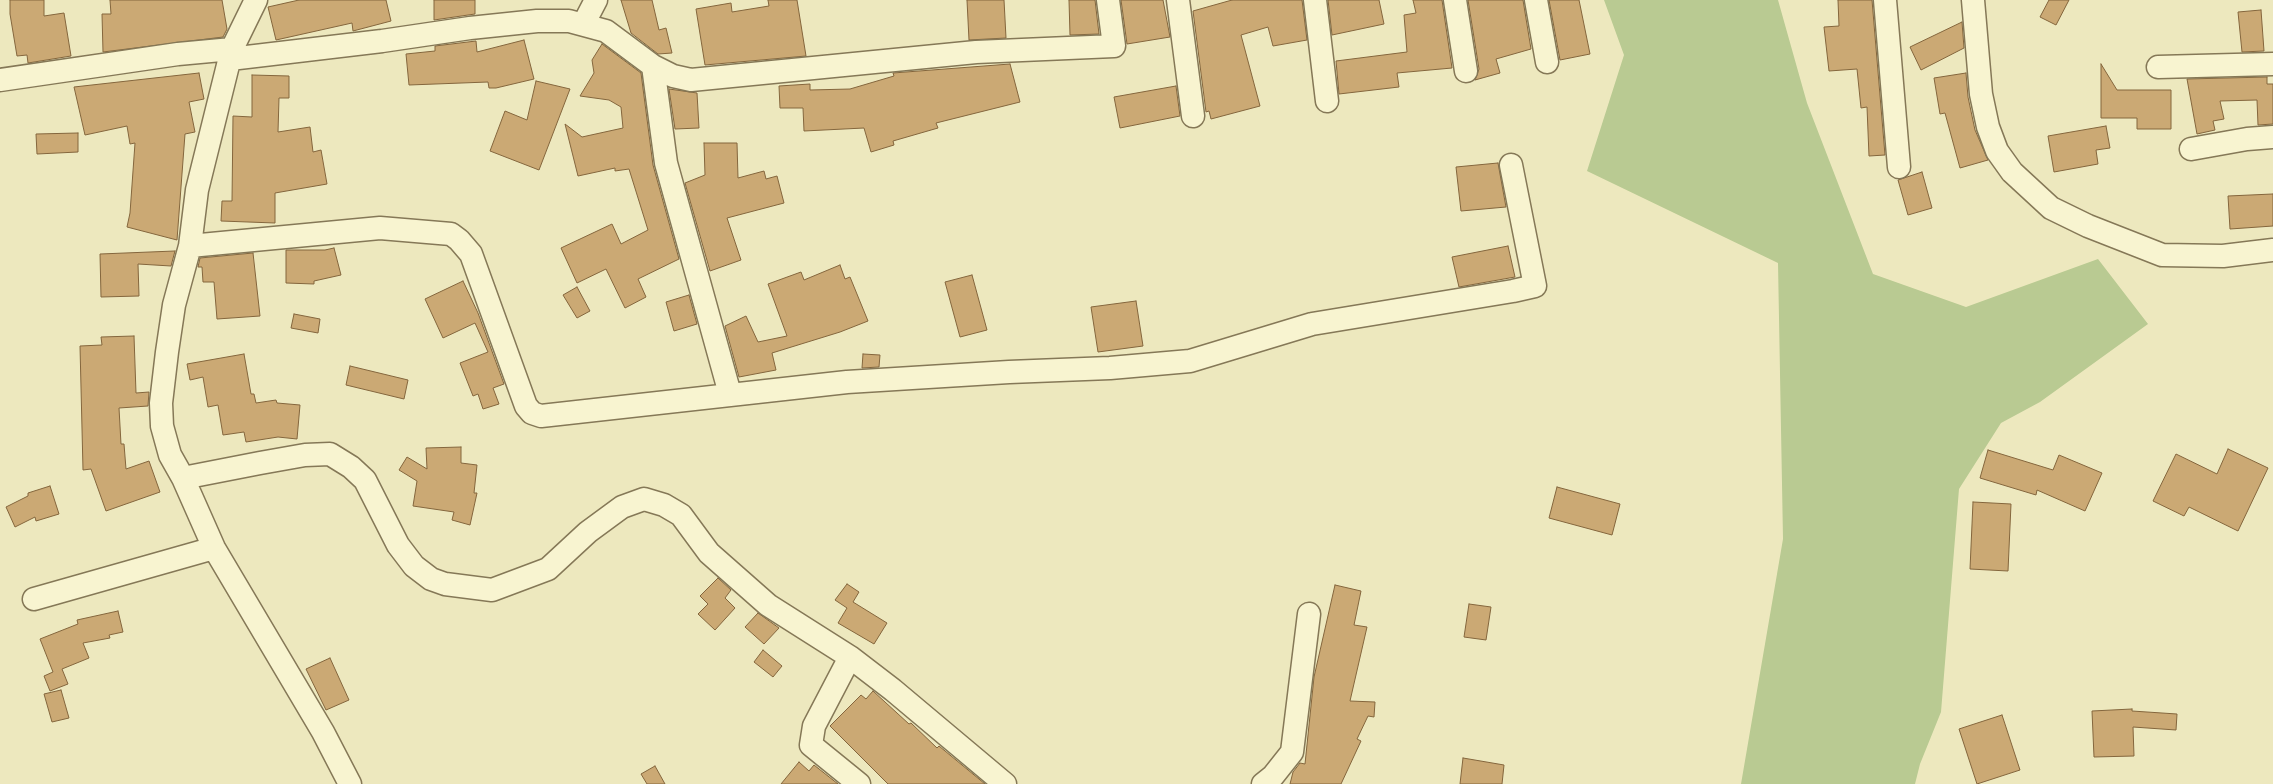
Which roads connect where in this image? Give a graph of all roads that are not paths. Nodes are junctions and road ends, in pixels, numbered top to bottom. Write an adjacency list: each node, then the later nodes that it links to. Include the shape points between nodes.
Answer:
1 (256, 0): 11 (street)
2 (596, 0): 10 (street)
3 (1108, 0): 14 (street, via 1114,46 966,53 691,80)
4 (1178, 0): 19 (street)
5 (1314, 0): 18 (street)
6 (1455, 0): 16 (street)
7 (1536, 0): 12 (street)
8 (1885, 0): 23 (street)
9 (1973, 0): 25 (street, via 1981,94 1997,150 2012,172 2051,208 2162,255 2223,256)
10 (584, 24): 11 (street, via 537,20); 14 (street, via 606,31)
11 (231, 54): 17 (street, via 178,54); 24 (street, via 197,190)
12 (1547, 62)
13 (2273, 64): 15 (street)
14 (653, 66): 26 (street, via 666,163)
15 (2158, 67)
16 (1466, 71)
17 (0, 80)
18 (1327, 101)
19 (1193, 116)
20 (2273, 137): 21 (street)
21 (2191, 149)
22 (1510, 165): 26 (street, via 1534,286 1312,324 1190,361 847,382)
23 (1899, 166)
24 (190, 246): 26 (street, via 380,228 451,234 470,254 526,406 532,413 541,416); 27 (street, via 174,305 161,403 164,438)
25 (2273, 250)
26 (730, 394)
27 (184, 478): 28 (street); 31 (street, via 278,460 330,454 352,467 365,480 398,545 414,566 445,584 492,590 548,569 588,532 622,507 637,500 652,500 681,515 709,552 768,606)
28 (214, 548): 29 (street); 32 (street)
29 (34, 599)
30 (1309, 614): 35 (street, via 1292,752)
31 (850, 657): 33 (street, via 814,726 811,745); 34 (street)
32 (350, 784)
33 (859, 784)
34 (1005, 784)
35 (1263, 784)

